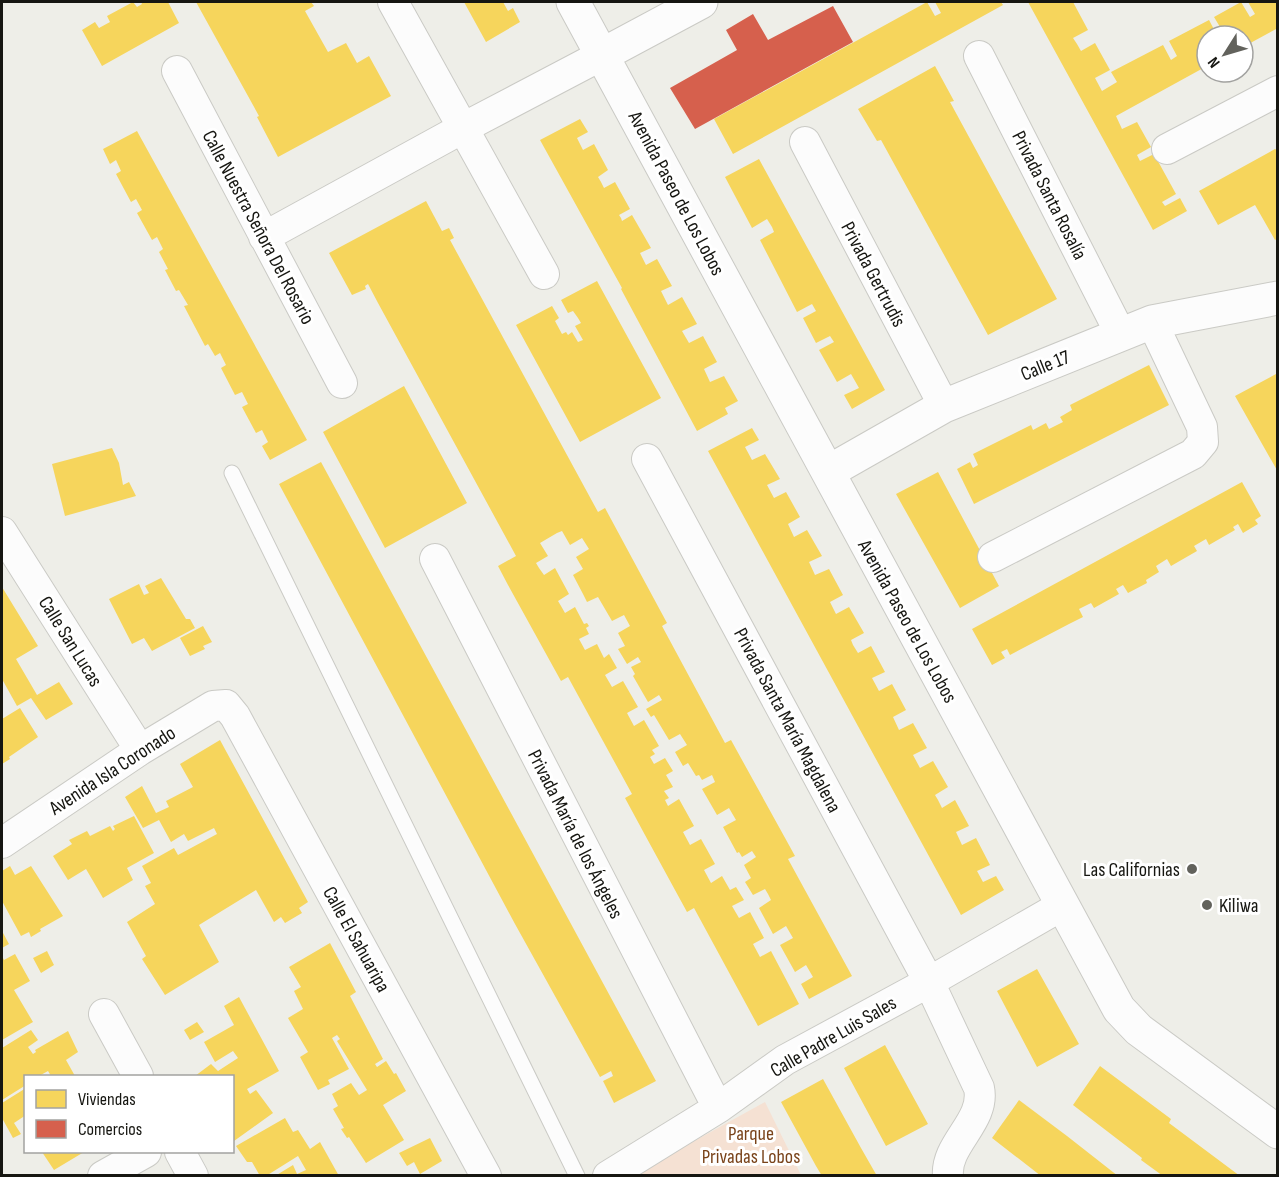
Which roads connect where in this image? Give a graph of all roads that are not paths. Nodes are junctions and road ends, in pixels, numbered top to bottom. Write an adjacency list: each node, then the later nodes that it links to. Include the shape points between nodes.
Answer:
1 (393, 2): 8 (street)
2 (573, 2): 4 (street, Avenida Paseo de Los Lobos)
3 (701, 2): 4 (street)
4 (602, 55): 8 (street); 19 (street, Avenida Paseo de Los Lobos)
5 (979, 56): 15 (street, Privada Santa Rosalía)
6 (177, 71): 11 (street, Calle Nuestra Señora Del Rosario)
7 (1278, 91): 10 (street)
8 (463, 128): 11 (street); 12 (street)
9 (805, 142): 17 (street, Privada Gertrudis)
10 (1167, 149)
11 (264, 237): 16 (street, Calle Nuestra Señora Del Rosario)
12 (544, 274)
13 (1278, 298): 14 (street, Calle 17)
14 (1152, 322): 15 (street, Calle 17); 22 (street, via 1202,427 1203,442 1193,454)
15 (1121, 335): 17 (street, Calle 17)
16 (342, 382)
17 (944, 406): 19 (street, Calle 17)
18 (647, 459): 28 (street, Privada Santa María Magdalena)
19 (828, 472): 27 (street, Avenida Paseo de Los Lobos)
20 (232, 473): 38 (lane)
21 (2, 532): 25 (street, Calle San Lucas)
22 (993, 557)
23 (435, 559): 31 (street, Privada María de los Ángeles)
24 (226, 705): 25 (street, Avenida Isla Coronado, via 213,706); 37 (street, Calle El Sahuaripa)
25 (140, 750): 26 (street, Avenida Isla Coronado)
26 (2, 843)
27 (1063, 904): 28 (street, Calle Padre Luis Sales); 32 (street, Avenida Paseo de Los Lobos, via 1119,1009 1139,1030)
28 (929, 982): 31 (street, Calle Padre Luis Sales, via 785,1060); 40 (street, Privada Santa María Magdalena, via 981,1099 947,1165)
29 (104, 1014): 30 (street)
30 (137, 1075)
31 (718, 1108): 39 (street, Calle Padre Luis Sales)
32 (1278, 1132)
33 (144, 1153): 35 (street)
34 (181, 1153): 36 (street)
35 (103, 1176)
36 (193, 1176)
37 (486, 1176)
38 (577, 1176)
39 (608, 1176)
40 (948, 1176)

